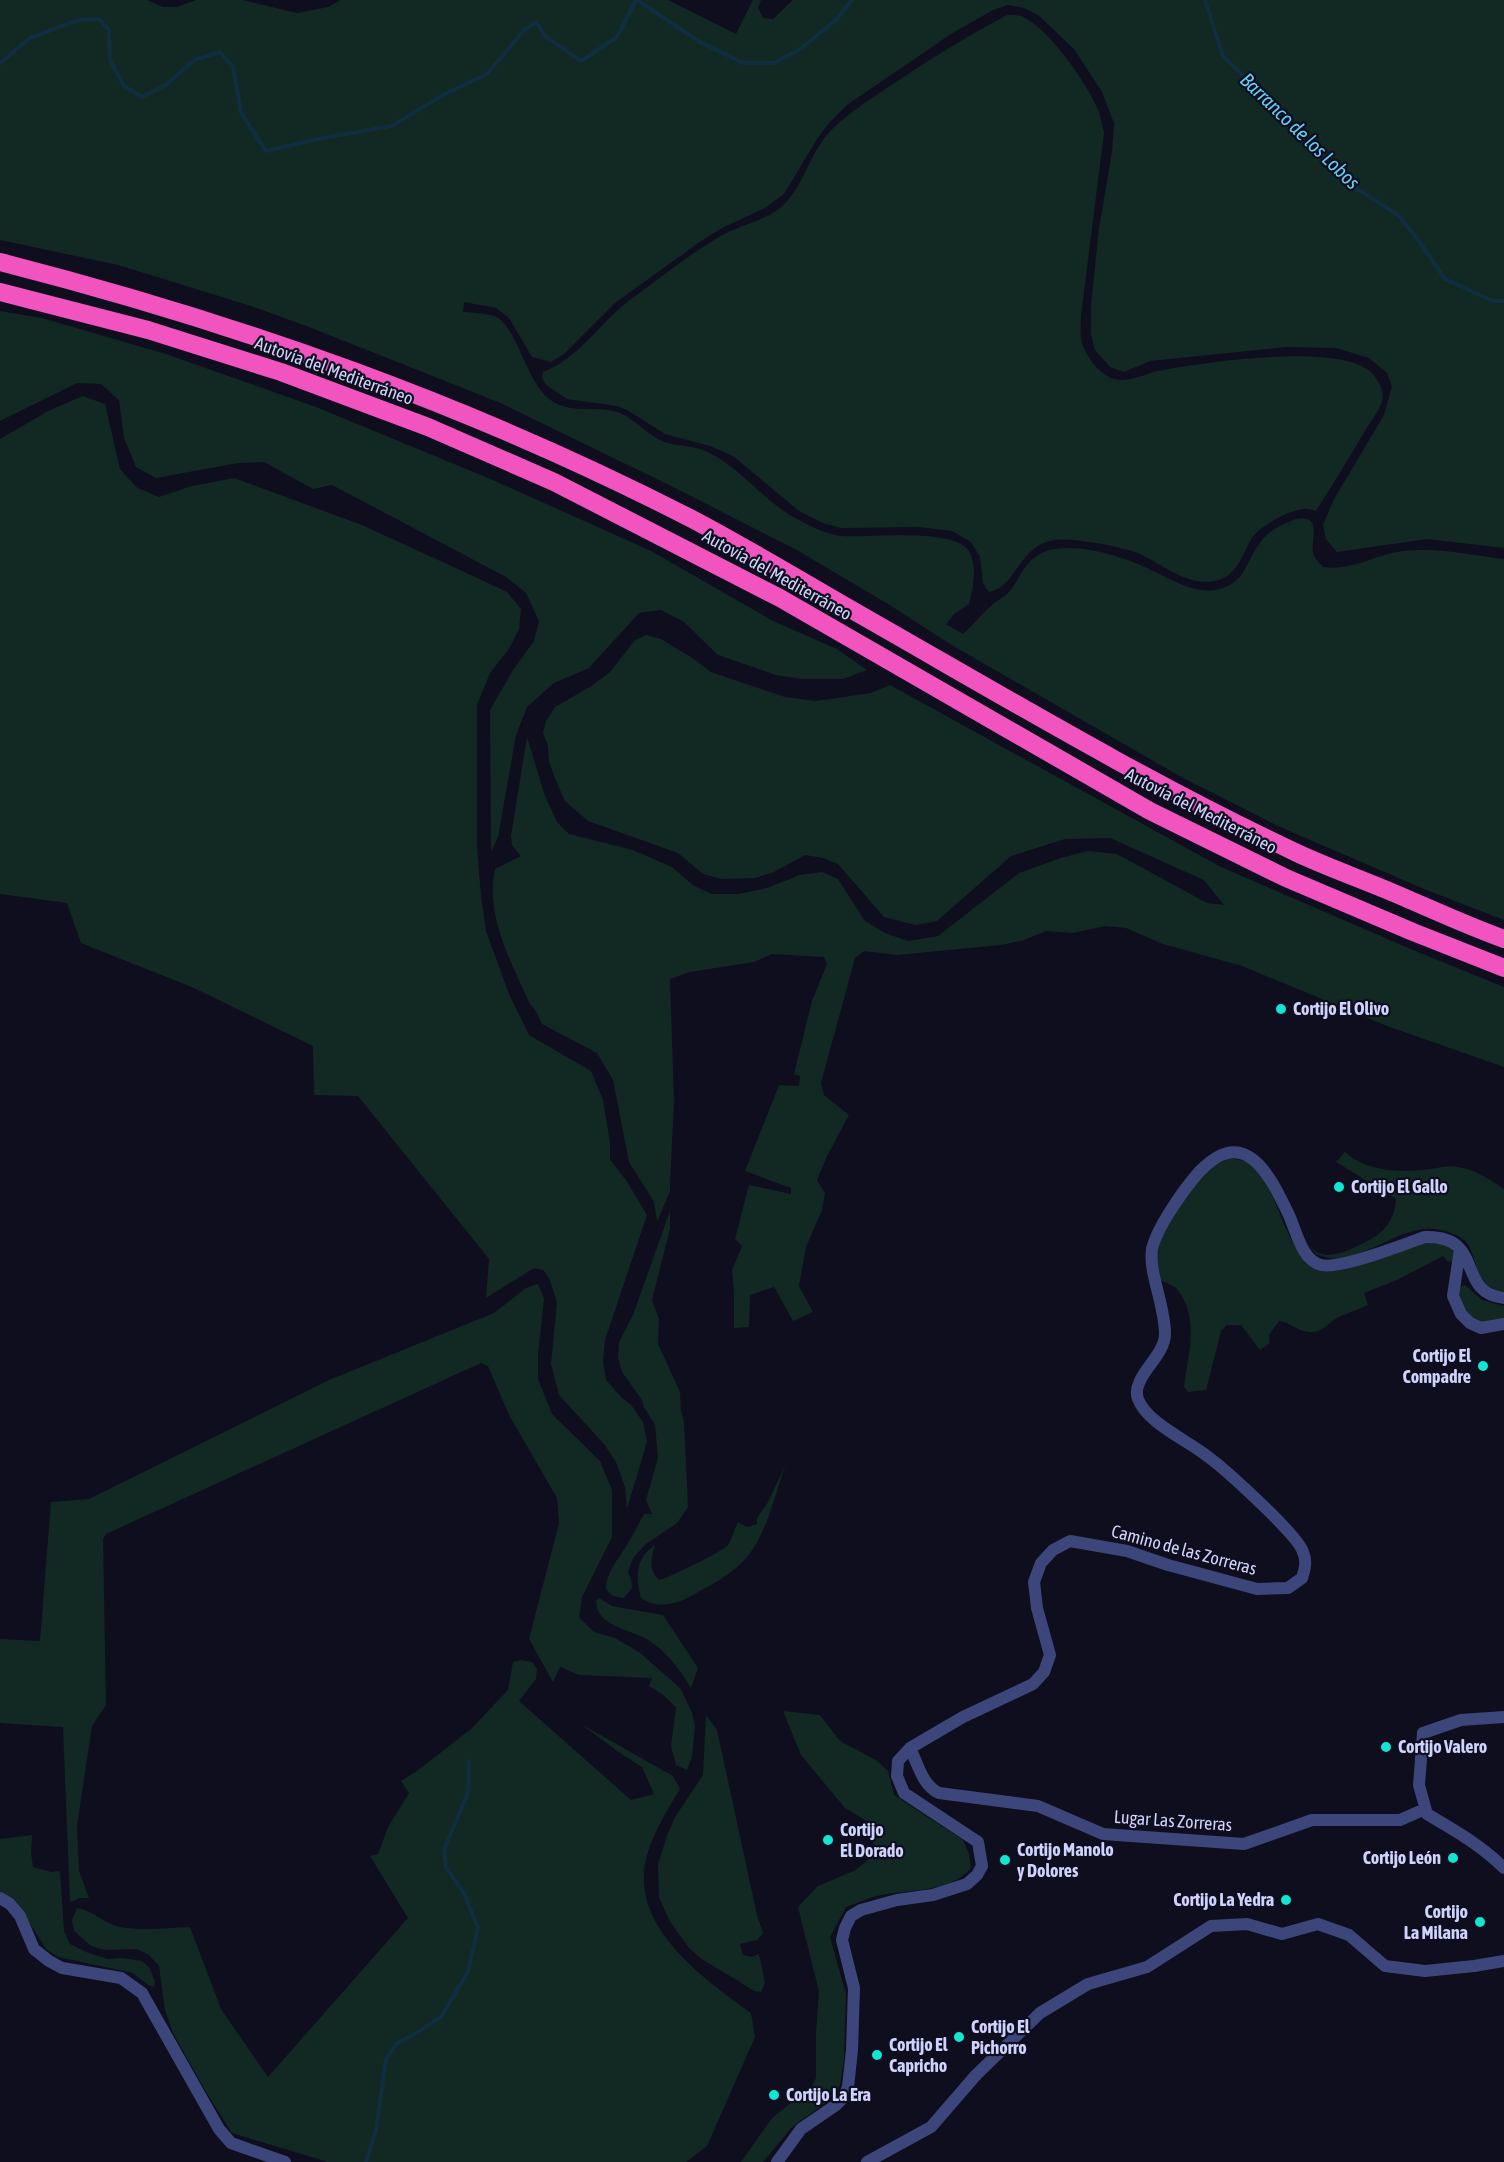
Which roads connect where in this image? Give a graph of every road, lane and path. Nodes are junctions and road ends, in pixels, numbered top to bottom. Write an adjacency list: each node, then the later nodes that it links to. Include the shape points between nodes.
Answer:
1 (0, 262): 3 (highway, Autovía del Mediterráneo, via 233,328 377,378 594,470 695,521 1195,802 1298,853)
2 (0, 292): 4 (highway, Autovía del Mediterráneo, via 148,330 281,372 428,427 554,482 780,598 1150,811 1286,878)
3 (1504, 939)
4 (1504, 968)
5 (1461, 1247): 6 (street, via 1475,1281 1491,1297); 7 (street, via 1453,1296 1461,1314 1481,1328); 9 (street, Camino de las Zorreras, via 1450,1239 1425,1237 1339,1265 1322,1266 1312,1261 1304,1249 1289,1214 1252,1157 1241,1152 1229,1153 1208,1163 1180,1196 1155,1239 1153,1274 1166,1336 1137,1386 1137,1398 1152,1418 1214,1462 1294,1538 1303,1550 1306,1565 1302,1578 1288,1588 1257,1589 1127,1551 1070,1541 1053,1550 1041,1563 1034,1582 1050,1655 1044,1672 1033,1684 963,1717)
6 (1504, 1298)
7 (1504, 1324)
8 (1504, 1717): 10 (street, via 1461,1720 1424,1733 1419,1785)
9 (910, 1748): 10 (street, Lugar Las Zorreras, via 926,1783 939,1793 1038,1806 1103,1834 1244,1844 1312,1820 1400,1820); 15 (street, via 898,1761 899,1785 910,1799 978,1842 982,1866 967,1884 933,1895 897,1900 851,1916 842,1940 854,1988 848,2087 836,2105 801,2128)
10 (1425, 1809): 11 (street)
11 (1504, 1868)
12 (0, 1898): 14 (street, via 20,1916 34,1949 49,1961 62,1968 121,1978 142,1993 219,2130 231,2143)
13 (1504, 1961): 16 (street, via 1425,1971 1385,1966 1349,1935 1318,1924 1282,1934 1247,1924 1211,1926 1148,1967 1088,1984 1040,2013 976,2075 931,2127)
14 (285, 2162)
15 (777, 2162)
16 (867, 2162)

